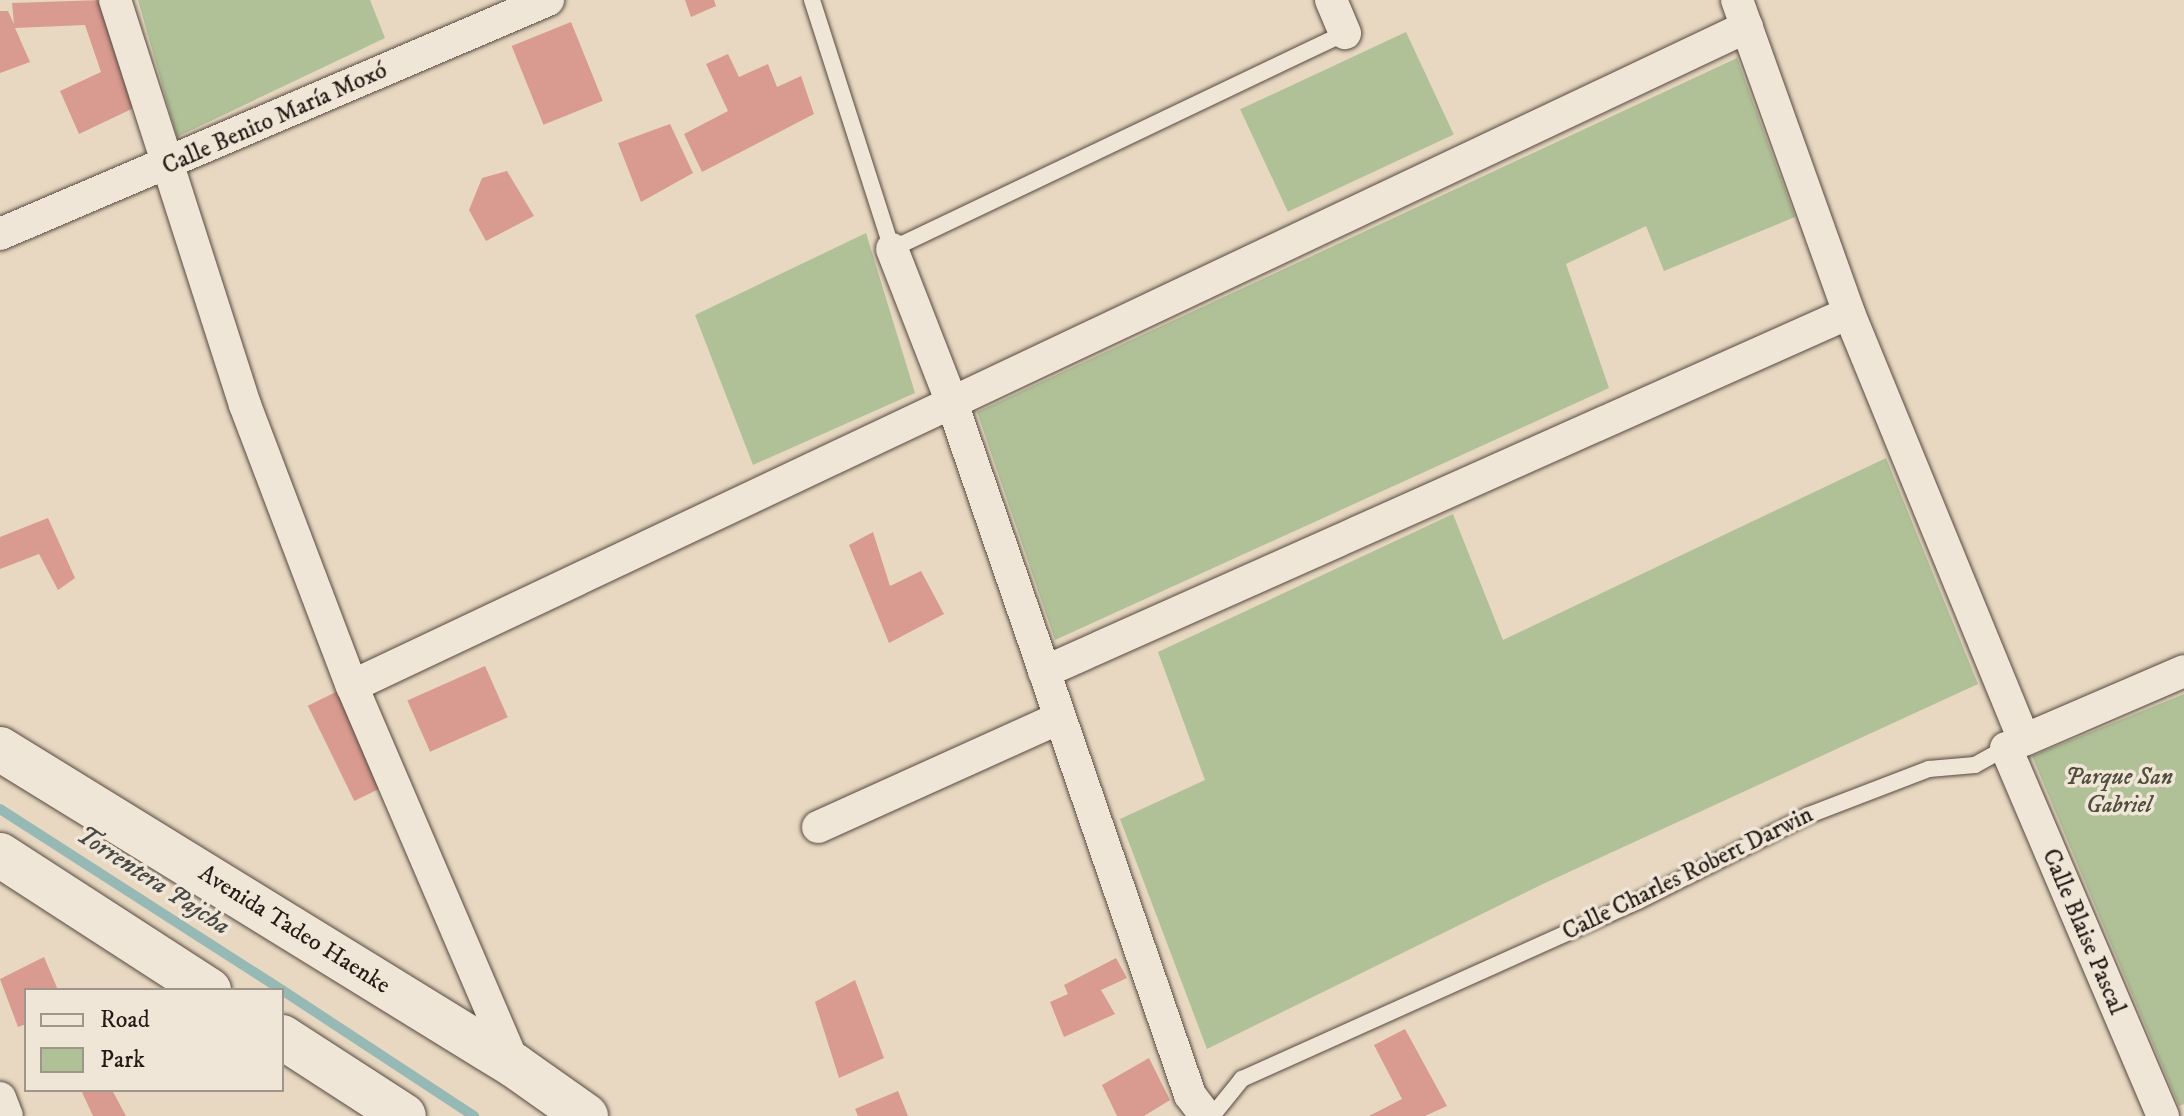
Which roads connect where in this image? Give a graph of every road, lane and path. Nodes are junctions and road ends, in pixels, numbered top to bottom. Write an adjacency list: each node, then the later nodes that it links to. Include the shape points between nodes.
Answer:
1 (115, 0): 7 (street)
2 (548, 0): 7 (street, Calle Benito María Moxó)
3 (812, 0): 9 (lane)
4 (1331, 0): 6 (street)
5 (1742, 13): 10 (street, Calle Blaise Pascal); 11 (street)
6 (1345, 33): 9 (lane)
7 (166, 167): 8 (street, Calle Benito María Moxó); 14 (street, via 245,405)
8 (0, 234)
9 (892, 249): 11 (street)
10 (1849, 313): 13 (street); 16 (street, Calle Blaise Pascal)
11 (951, 400): 13 (street); 14 (street)
12 (2184, 671): 16 (street, Calle Charles Robert Darwin)
13 (1044, 672): 15 (street)
14 (352, 686): 22 (street)
15 (1059, 718): 18 (street); 27 (street, via 1190,1095)
16 (2015, 744): 28 (lane, Calle Charles Robert Darwin, via 1975,765 1929,769 1809,815 1638,901 1242,1079); 29 (street, Calle Blaise Pascal)
17 (0, 749): 22 (main road, Avenida Tadeo Haenke)
18 (818, 827)
19 (0, 855): 20 (main road)
20 (206, 988)
21 (284, 1038): 25 (main road)
22 (515, 1066): 26 (main road, Avenida Tadeo Haenke)
23 (0, 1098): 24 (street)
24 (7, 1116)
25 (404, 1116)
26 (586, 1116)
27 (1206, 1116)
28 (1212, 1116)
29 (2163, 1116)

